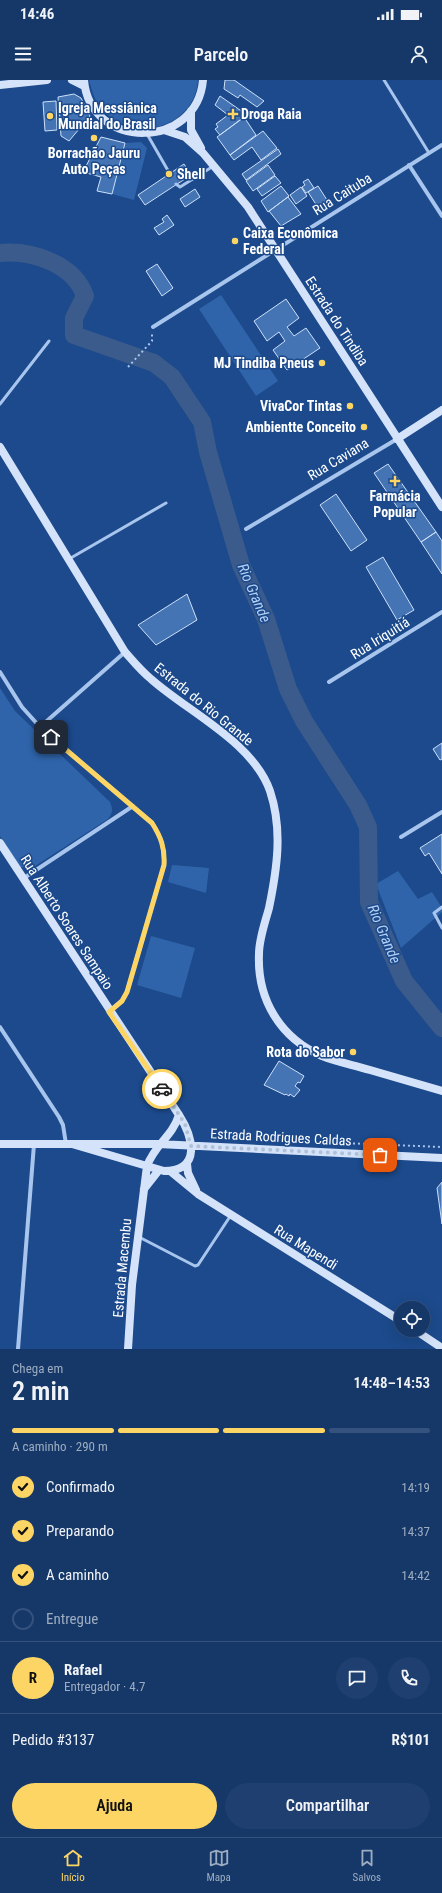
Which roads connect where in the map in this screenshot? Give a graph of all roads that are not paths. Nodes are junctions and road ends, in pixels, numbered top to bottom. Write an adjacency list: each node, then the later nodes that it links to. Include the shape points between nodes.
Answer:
1 (46, 80): 6 (street)
2 (72, 80): 5 (street)
3 (203, 80): 7 (street)
4 (384, 80): 12 (lane)
5 (84, 83): 9 (street, via 90,102 100,116 114,126 130,132)
6 (0, 85)
7 (191, 111): 8 (street); 11 (street, Estrada do Tindiba, via 191,130)
8 (164, 130): 9 (street); 11 (street, Estrada do Tindiba, via 185,137)
9 (147, 134): 15 (lane)
10 (442, 145): 12 (street, Rua Caituba)
11 (203, 153): 14 (street, Estrada do Tindiba)
12 (429, 153): 13 (street, Rua Caituba)
13 (409, 165): 17 (street); 18 (street, Rua Caituba)
14 (214, 166): 16 (lane, via 180,186); 18 (street, Estrada do Tindiba, via 248,207)
15 (170, 174)
16 (176, 184)
17 (442, 216)
18 (275, 249): 19 (street, Rua Caituba); 23 (street, Estrada do Tindiba)
19 (153, 326)
20 (49, 341): 21 (lane)
21 (0, 404)
22 (442, 410): 23 (street, Rua Caviana)
23 (397, 439): 26 (street, Estrada do Tindiba); 27 (street, Rua Caviana)
24 (0, 447): 28 (street, Estrada do Rio Grande)
25 (166, 503): 28 (lane)
26 (442, 507)
27 (246, 529)
28 (69, 560): 30 (street, Estrada do Rio Grande)
29 (442, 612): 32 (street, Rua Iriquitiá)
30 (125, 652): 33 (street); 43 (street, Estrada do Rio Grande, via 150,679 234,743 256,766 269,790 276,818 278,845 276,873 259,953 260,982 266,1002 279,1023 296,1039 322,1055)
31 (0, 672): 33 (street, via 22,707)
32 (329, 682)
33 (40, 727): 34 (street)
34 (133, 806): 38 (street); 41 (street, via 152,823 161,836 165,850 164,865 127,992 122,1001)
35 (442, 812): 36 (street)
36 (401, 837)
37 (0, 843): 38 (street, Rua Alberto Soares Sampaio)
38 (24, 878): 41 (street, Rua Alberto Soares Sampaio)
39 (442, 907): 40 (lane, via 434,913)
40 (442, 928)
41 (109, 1012): 44 (street, Rua Alberto Soares Sampaio)
42 (0, 1029): 47 (street, via 59,1117)
43 (442, 1091)
44 (179, 1115): 48 (street, via 173,1130); 49 (street, Rua Alberto Soares Sampaio, via 187,1130)
45 (34, 1143): 46 (street, Estrada Rodrigues Caldas); 47 (street, Estrada Rodrigues Caldas); 62 (street)
46 (0, 1144)
47 (69, 1144): 48 (street, Estrada Rodrigues Caldas); 52 (street, Estrada Rodrigues Caldas)
48 (158, 1144): 49 (street, Estrada Rodrigues Caldas); 52 (street, Estrada Macembu)
49 (191, 1146): 50 (street, Estrada Rodrigues Caldas); 51 (street, Estrada Rodrigues Caldas)
50 (442, 1158)
51 (187, 1164): 54 (street, Estrada Rodrigues Caldas); 56 (street)
52 (147, 1166): 53 (street, Estrada Rodrigues Caldas); 55 (street, Estrada Macembu)
53 (159, 1170): 54 (street, Estrada Rodrigues Caldas); 55 (street, Estrada Macembu)
54 (170, 1171): 56 (street, Rua Mapendi)
55 (144, 1190): 58 (street, Estrada Macembu)
56 (198, 1194): 57 (street, Rua Mapendi)
57 (231, 1215): 58 (lane, via 195,1266); 59 (street, Rua Mapendi)
58 (137, 1236): 63 (street, Estrada Macembu)
59 (394, 1317)
60 (426, 1337): 61 (street)
61 (442, 1348)
62 (18, 1349)
63 (128, 1349)

